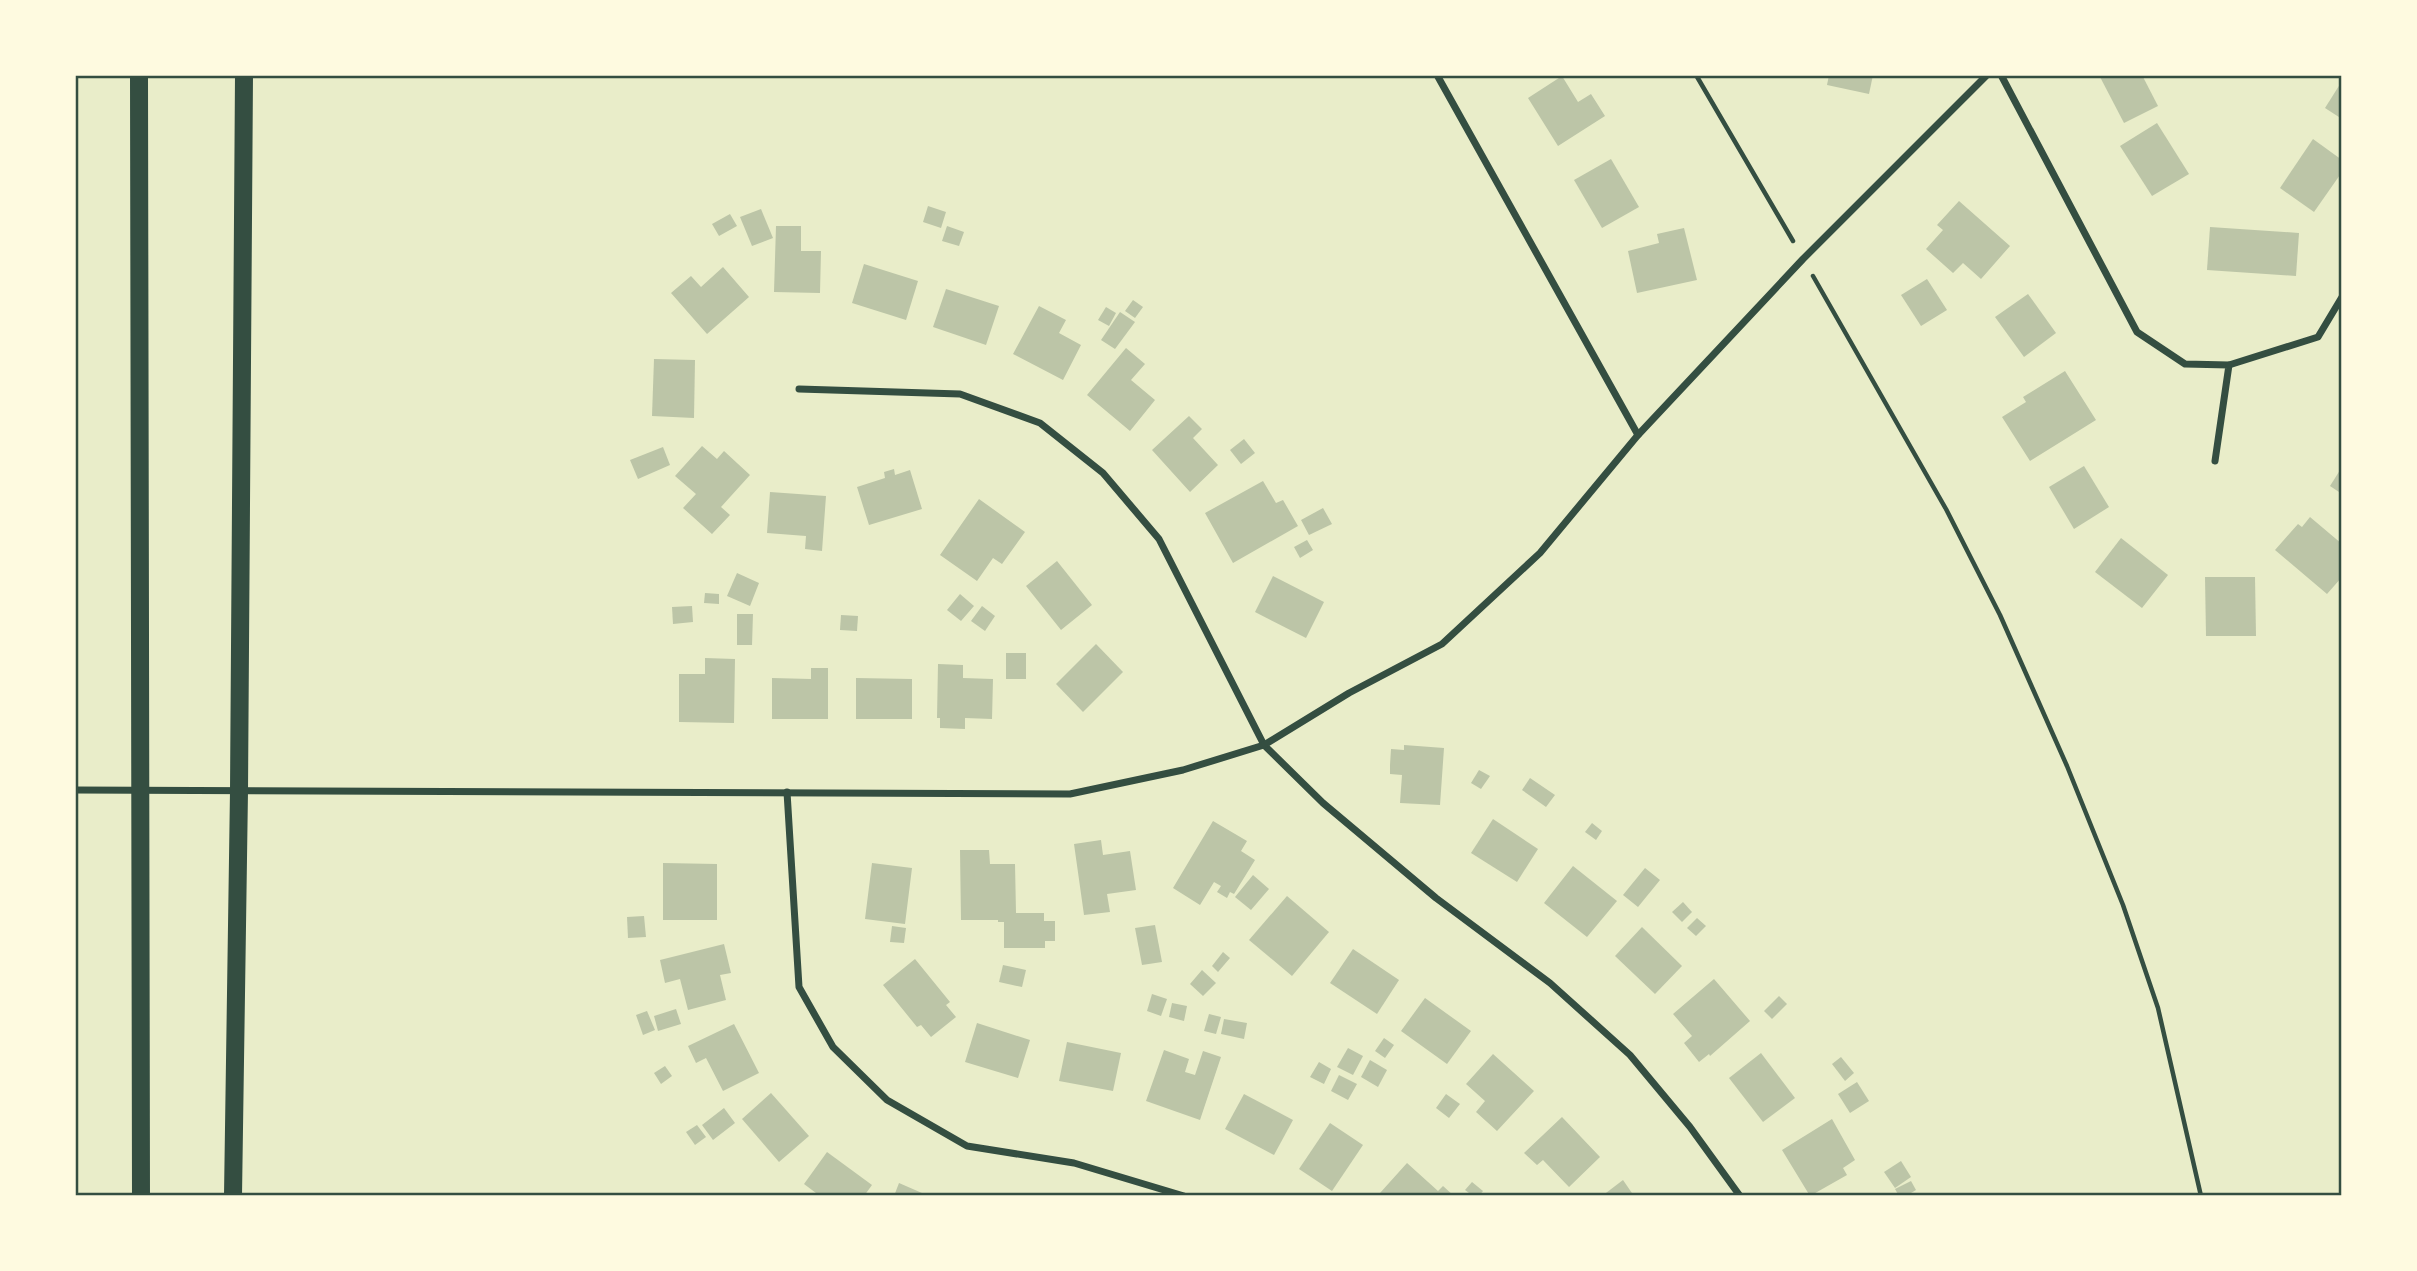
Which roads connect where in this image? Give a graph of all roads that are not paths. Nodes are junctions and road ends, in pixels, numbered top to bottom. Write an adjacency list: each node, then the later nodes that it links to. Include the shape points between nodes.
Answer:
1 (139, 75): 13 (main road)
2 (244, 75): 14 (main road)
3 (1437, 75): 9 (street)
4 (1987, 75): 9 (street, via 1803,259)
5 (2001, 75): 7 (street, via 2137,332 2185,364)
6 (2342, 298): 7 (street, via 2318,337)
7 (2229, 365): 10 (street)
8 (799, 389): 11 (street, via 960,394 1040,423 1103,473 1159,539)
9 (1637, 435): 11 (street, via 1540,552 1442,644)
10 (2215, 461)
11 (1264, 745): 15 (street, via 1183,770 1070,794); 19 (street, via 1323,803 1436,898 1550,983 1630,1055)
12 (75, 790): 13 (street)
13 (141, 790): 14 (street); 16 (main road)
14 (239, 791): 15 (street); 17 (main road)
15 (787, 792): 18 (street, via 799,987 833,1047 887,1100 967,1146 1074,1163)
16 (141, 1196)
17 (233, 1196)
18 (1184, 1196)
19 (1740, 1196)

